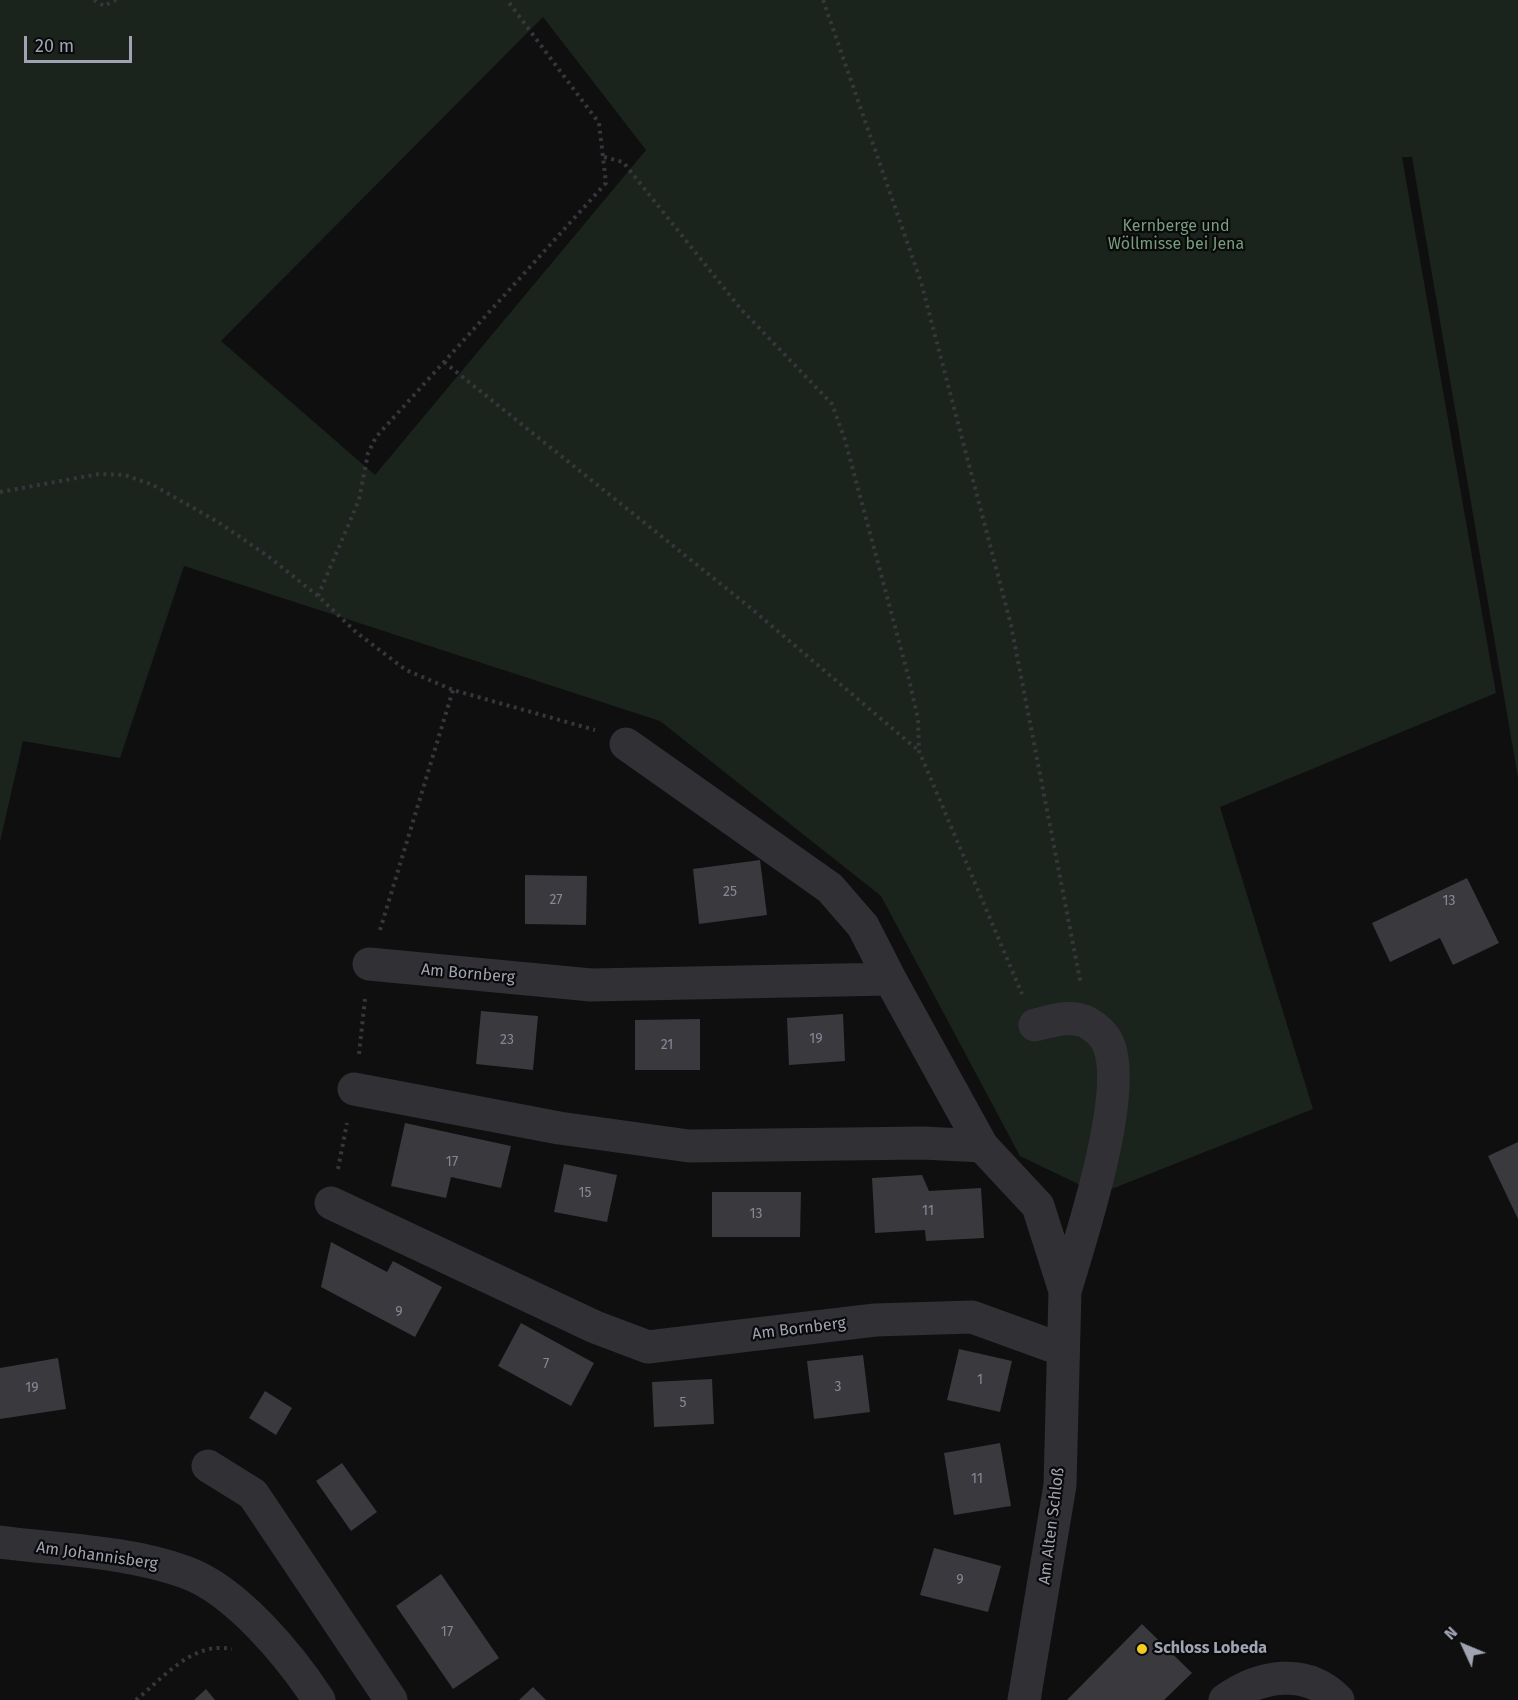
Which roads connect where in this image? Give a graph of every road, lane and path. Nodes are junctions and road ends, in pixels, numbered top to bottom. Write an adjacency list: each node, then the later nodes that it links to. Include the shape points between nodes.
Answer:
1 (94, 0): 2 (path, via 104,6)
2 (116, 0)
3 (507, 0): 5 (path, via 599,123)
4 (823, 0): 13 (path, via 921,282 1011,625)
5 (604, 157): 6 (path, via 606,183); 10 (path, via 622,162 740,308 832,404 908,675 918,718)
6 (444, 362): 8 (path, via 376,437 368,453 358,500); 10 (path, via 747,605)
7 (0, 492): 8 (path, via 99,474 125,475 153,485 218,522 269,556)
8 (318, 597): 9 (path, via 406,670 453,690 596,731)
9 (626, 744): 12 (street, via 830,888 863,926)
10 (919, 751): 14 (path)
11 (369, 964): 12 (street, Am Bornberg, via 591,985)
12 (890, 980): 16 (street)
13 (1085, 1021): 14 (street, via 1067,1017); 18 (street, via 1109,1045 1114,1072 1110,1121)
14 (1035, 1025)
15 (354, 1089): 16 (street, via 559,1128 689,1146)
16 (982, 1146): 18 (street, via 1038,1206)
17 (331, 1203): 19 (street, Am Bornberg, via 595,1327 648,1347 875,1320 972,1317)
18 (1065, 1291): 19 (street)
19 (1063, 1350): 26 (street, Am Alten Schloß, via 1059,1485)
20 (208, 1466): 25 (street, via 253,1494)
21 (0, 1542): 24 (street, Am Johannisberg, via 147,1560 188,1572 226,1595 264,1631)
22 (238, 1651): 23 (path, via 219,1647 195,1652)
23 (136, 1700)
24 (319, 1700)
25 (391, 1700)
26 (1024, 1700)
27 (1225, 1700): 28 (street, via 1254,1684 1287,1676 1314,1681)
28 (1338, 1700)

